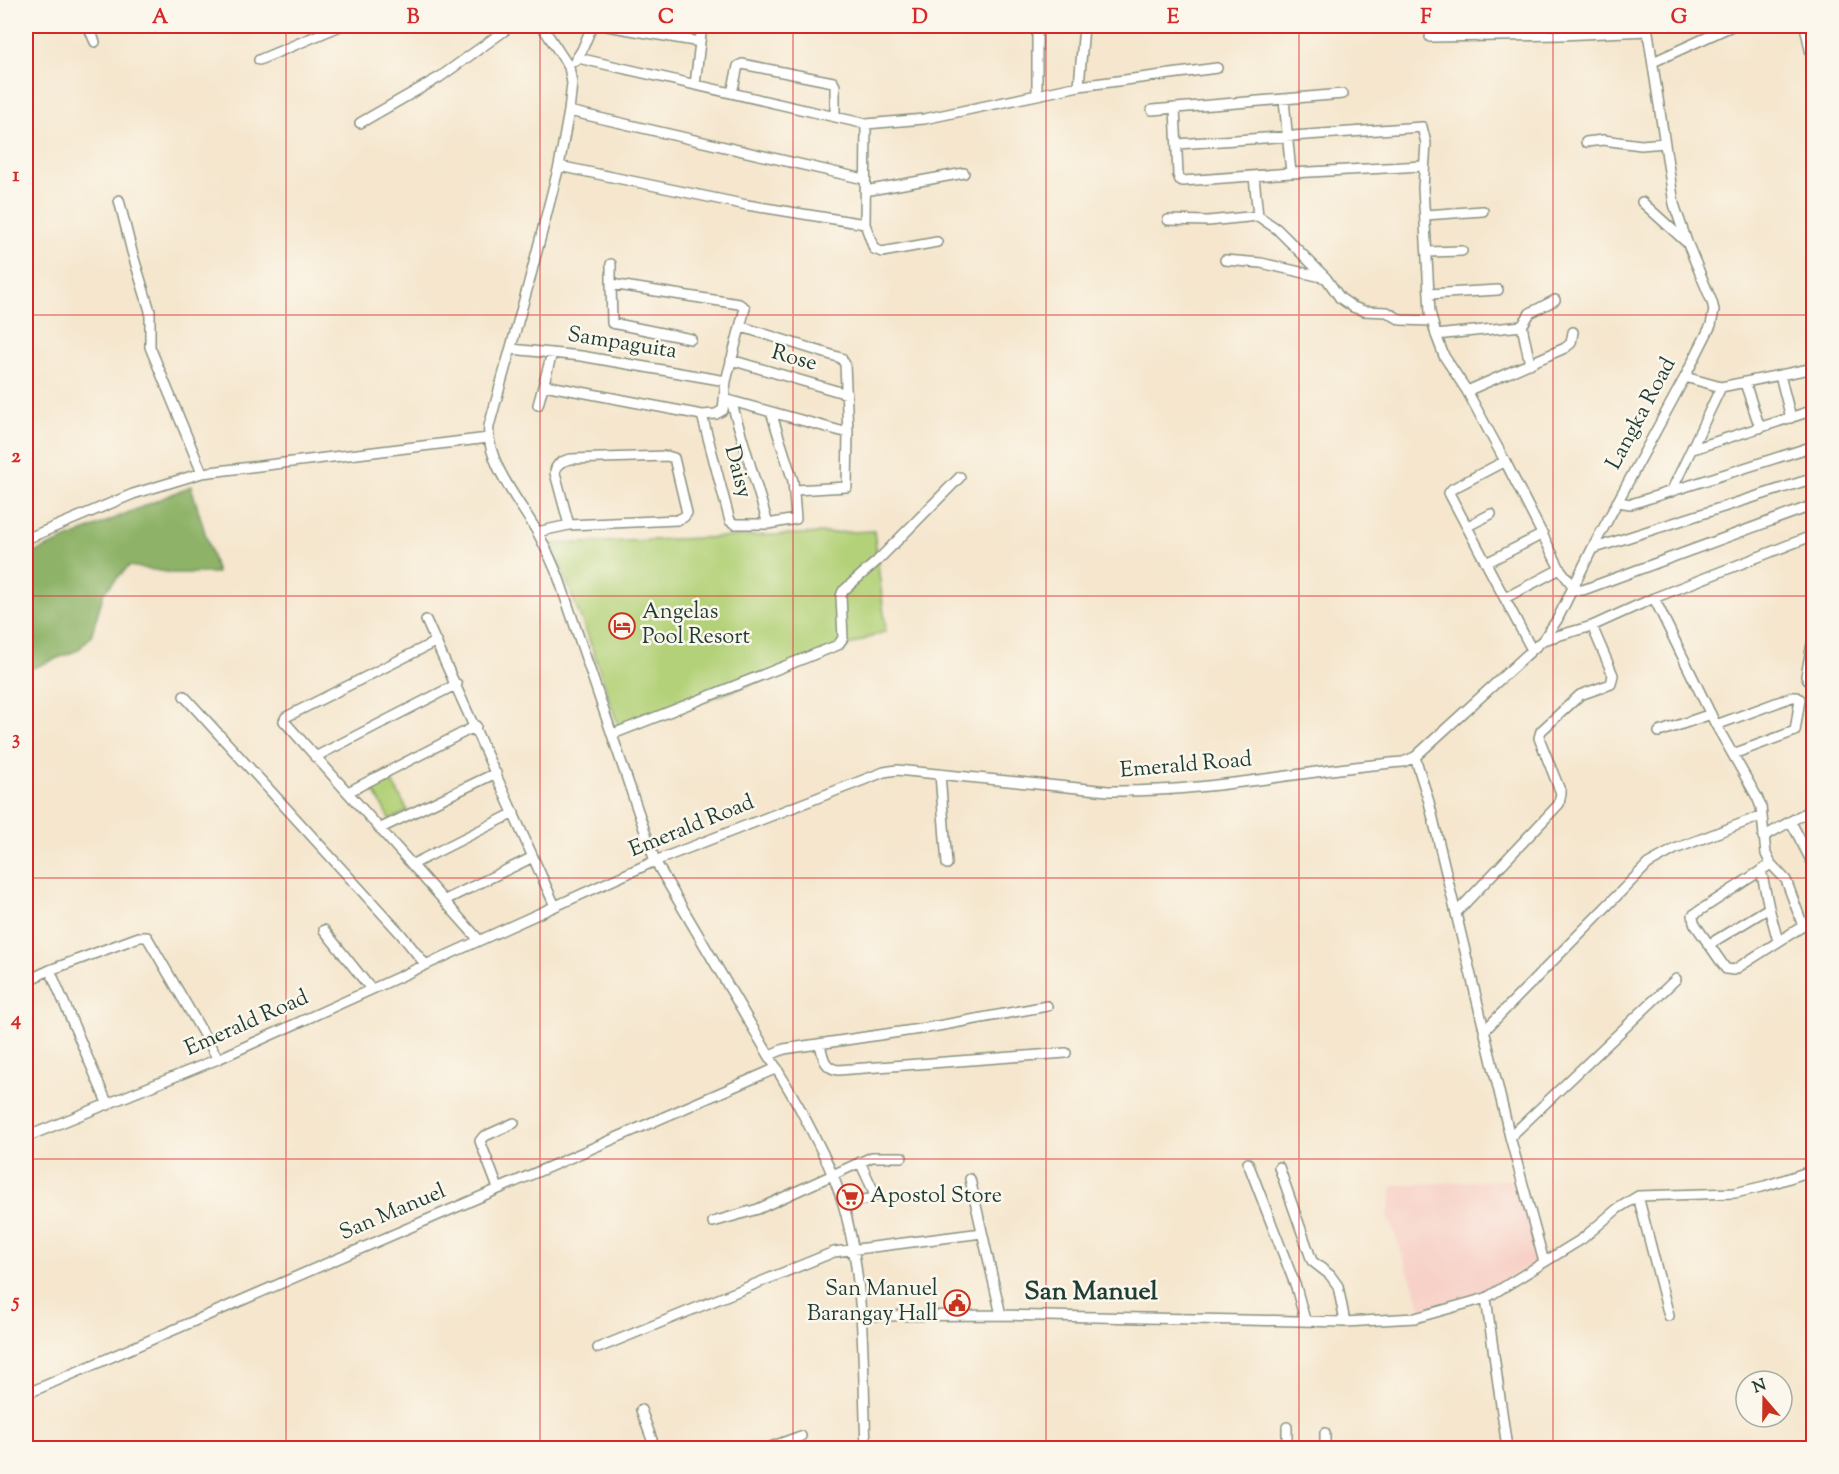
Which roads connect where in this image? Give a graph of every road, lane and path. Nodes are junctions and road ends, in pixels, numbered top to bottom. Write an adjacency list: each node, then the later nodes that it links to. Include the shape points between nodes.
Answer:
1 (88, 26): 14 (street)
2 (340, 26): 17 (street)
3 (512, 26): 32 (street, via 440,77)
4 (542, 26): 19 (street)
5 (592, 26): 16 (street)
6 (607, 26): 15 (street)
7 (702, 26): 15 (street)
8 (1037, 26): 26 (street)
9 (1084, 26): 23 (street)
10 (1732, 26): 18 (street)
11 (1805, 26): 21 (street)
12 (1647, 28): 13 (street, via 1561,35); 18 (street, Langka Road)
13 (1430, 37)
14 (95, 42)
15 (700, 42): 22 (street)
16 (578, 58): 19 (street); 22 (street)
17 (259, 60)
18 (1653, 62): 36 (street, Langka Road)
19 (569, 67): 30 (street)
20 (1217, 68): 23 (street)
21 (1814, 68)
22 (695, 85): 24 (street)
23 (1079, 86): 26 (street)
24 (732, 93): 31 (street); 31 (street, via 738,66 742,64 833,82)
25 (1343, 94): 27 (street)
26 (1038, 95): 33 (street, via 924,119)
27 (1284, 100): 28 (street); 34 (street)
28 (1175, 108): 29 (street); 37 (street)
29 (1152, 110)
30 (569, 111): 38 (street); 43 (street)
31 (835, 117): 33 (street)
32 (360, 123)
33 (866, 124): 43 (street)
34 (1287, 138): 37 (street); 39 (street, via 1419,126 1424,129 1426,143); 41 (street)
35 (1586, 142): 36 (street, via 1603,140 1641,146)
36 (1665, 143): 53 (street, Langka Road, via 1674,204)
37 (1177, 144): 42 (street, via 1180,180)
38 (559, 166): 51 (street); 69 (street)
39 (1423, 166): 41 (street); 48 (street)
40 (964, 173): 44 (street)
41 (1291, 173): 42 (street)
42 (1254, 177): 49 (street)
43 (864, 179): 44 (street)
44 (865, 191): 51 (street)
45 (119, 200): 94 (street, via 150,311 152,353)
46 (1642, 202): 53 (street)
47 (1483, 211): 48 (street)
48 (1425, 215): 55 (street)
49 (1258, 216): 50 (street); 58 (street, via 1277,229)
50 (1168, 220)
51 (865, 224): 52 (street, via 877,251)
52 (937, 242)
53 (1687, 242): 75 (street, Langka Road, via 1714,310 1711,325)
54 (1462, 251): 55 (street)
55 (1427, 252): 61 (street)
56 (1225, 260): 58 (street, via 1261,263)
57 (611, 264): 59 (street)
58 (1326, 278): 63 (street, via 1340,298 1358,309 1387,312 1401,320)
59 (611, 284): 65 (street, via 739,304 745,308); 68 (street, via 612,323)
60 (1498, 290): 61 (street)
61 (1429, 294): 63 (street)
62 (1555, 300): 64 (street, via 1530,313)
63 (1432, 321): 67 (street)
64 (1522, 326): 67 (street); 72 (street)
65 (742, 327): 71 (street); 81 (street, via 841,358 845,364)
66 (1572, 332): 72 (street, via 1568,346)
67 (1436, 335): 80 (street, via 1444,356)
68 (691, 339)
69 (511, 349): 70 (street, Sampaguita); 90 (street)
70 (552, 353): 76 (street, Sampaguita); 78 (street)
71 (731, 360): 76 (street); 81 (street, Rose)
72 (1530, 364): 80 (street)
73 (1813, 368): 74 (street)
74 (1780, 375): 77 (street); 87 (street)
75 (1685, 377): 79 (street); 99 (street, Langka Road)
76 (726, 381): 82 (street)
77 (1745, 383): 79 (street); 88 (street)
78 (543, 385): 83 (street); 86 (street)
79 (1721, 387): 92 (street)
80 (1467, 391): 93 (street)
81 (846, 394): 89 (street)
82 (728, 400): 85 (street); 86 (street, via 722,412); 103 (street)
83 (538, 405)
84 (1814, 410): 87 (street)
85 (771, 412): 89 (street); 97 (street, Daisy)
86 (702, 415): 103 (street, Daisy, via 730,521)
87 (1791, 418): 88 (street)
88 (1760, 428): 92 (street)
89 (848, 433): 97 (street, via 848,487)
90 (488, 438): 94 (street); 106 (street, via 501,472)
91 (1814, 446): 98 (street)
92 (1693, 449): 98 (street)
93 (1505, 461): 105 (street, via 1449,491); 107 (street)
94 (202, 473): 109 (street, via 133,495)
95 (960, 477): 129 (street, via 843,591 843,638 838,645)
96 (1814, 478): 110 (street)
97 (795, 490): 103 (street, Daisy, via 796,519)
98 (1671, 492): 99 (street, via 1628,505)
99 (1617, 502): 110 (street, Langka Road)
100 (1812, 506): 102 (street); 113 (street, via 1583,590)
101 (1491, 514): 105 (street)
102 (1814, 518)
103 (768, 524)
104 (569, 525): 104 (street, via 684,517 687,513 674,458 571,459 560,463 555,473); 106 (street)
105 (1468, 526): 111 (street)
106 (537, 532): 129 (street, via 562,585)
107 (1543, 534): 111 (street); 112 (street)
108 (1814, 535): 115 (street)
109 (26, 539)
110 (1592, 549): 113 (street, Langka Road)
111 (1486, 563): 114 (street)
112 (1560, 568): 113 (street); 114 (street)
113 (1573, 588): 120 (street, Langka Road)
114 (1504, 598): 121 (street)
115 (1654, 598): 117 (street); 125 (street)
116 (426, 620): 119 (street)
117 (1592, 626): 120 (street); 152 (street, via 1613,675 1611,684 1580,695 1541,731 1539,738 1561,793 1559,804)
118 (1814, 633): 122 (street, via 1806,676)
119 (437, 640): 123 (street); 131 (street, via 285,718)
120 (1544, 640): 121 (street, Langka Road)
121 (1532, 650): 132 (street, Langka Road)
122 (1814, 680)
123 (457, 684): 127 (street); 131 (street)
124 (184, 696): 159 (street)
125 (1711, 714): 126 (street); 128 (street)
126 (1716, 725): 130 (street); 130 (street, via 1792,697 1800,699 1795,730)
127 (476, 726): 133 (street); 135 (street)
128 (1659, 732)
129 (613, 734): 143 (street)
130 (1733, 754): 138 (street, via 1760,802)
131 (315, 757): 135 (street)
132 (1415, 757): 134 (street, Emerald Road, via 1403,762 1142,791); 152 (street)
133 (496, 773): 137 (street); 140 (street)
134 (939, 774): 143 (street, Emerald Road, via 884,772); 145 (street)
135 (348, 792): 140 (street)
136 (1814, 808): 139 (street)
137 (514, 813): 142 (street); 144 (street)
138 (1761, 816): 141 (street); 165 (street, via 1675,849 1648,864)
139 (1791, 822): 141 (street); 147 (street)
140 (381, 828): 144 (street)
141 (1763, 837): 146 (street)
142 (533, 856): 149 (street); 150 (street)
143 (655, 861): 150 (street, Emerald Road); 168 (street)
144 (413, 864): 149 (street)
145 (947, 864)
146 (1771, 864): 148 (street); 154 (street, via 1786,880)
147 (1814, 866)
148 (1761, 870): 151 (street); 158 (street, via 1693,915)
149 (445, 900): 156 (street)
150 (555, 906): 156 (street, Emerald Road)
151 (1769, 908): 157 (street); 158 (street)
152 (1455, 913): 165 (street)
153 (1814, 919): 154 (street)
154 (1803, 926): 157 (street)
155 (324, 930): 163 (street)
156 (479, 940): 159 (street, Emerald Road)
157 (1778, 941): 158 (street, via 1730,971)
158 (1708, 945)
159 (425, 964): 163 (street, Emerald Road)
160 (50, 970): 162 (street); 169 (street, via 147,937); 171 (street)
161 (1676, 979): 174 (street)
162 (26, 981)
163 (371, 989): 169 (street, Emerald Road)
164 (1047, 1006): 166 (street)
165 (1484, 1031): 174 (street)
166 (820, 1044): 167 (street, via 826,1064 838,1070); 168 (street, via 783,1049)
167 (1066, 1053)
168 (770, 1055): 170 (street)
169 (218, 1059): 171 (street, Emerald Road)
170 (777, 1068): 180 (street); 182 (street, San Manuel)
171 (108, 1105): 173 (street, Emerald Road)
172 (514, 1123): 182 (street, via 480,1141)
173 (26, 1137)
174 (1510, 1137): 188 (street)
175 (902, 1157): 176 (street, via 878,1156)
176 (860, 1162): 180 (street); 184 (street, via 874,1196)
177 (1248, 1163): 193 (street)
178 (1279, 1167): 194 (street, via 1312,1261 1338,1286)
179 (1814, 1170): 183 (street, via 1735,1193)
180 (831, 1175): 184 (street); 185 (street, via 758,1209)
181 (970, 1179): 186 (street)
182 (498, 1188): 196 (street, San Manuel)
183 (1638, 1196): 188 (street, via 1582,1239); 192 (street)
184 (843, 1203): 187 (street)
185 (713, 1222)
186 (982, 1233): 187 (street); 190 (street)
187 (853, 1249): 191 (street); 195 (street, via 825,1256)
188 (1544, 1262): 189 (street)
189 (1486, 1298): 194 (street, via 1415,1318); 206 (street)
190 (1001, 1315): 191 (street); 193 (street)
191 (860, 1316): 203 (street)
192 (1669, 1316)
193 (1305, 1320): 194 (street)
194 (1345, 1322)
195 (598, 1348)
196 (26, 1391)
197 (640, 1410): 201 (street)
198 (1287, 1427): 204 (street)
199 (1325, 1433): 205 (street)
200 (801, 1436): 202 (street)
201 (655, 1449)
202 (768, 1449)
203 (866, 1449)
204 (1287, 1449)
205 (1325, 1449)
206 (1507, 1449)

